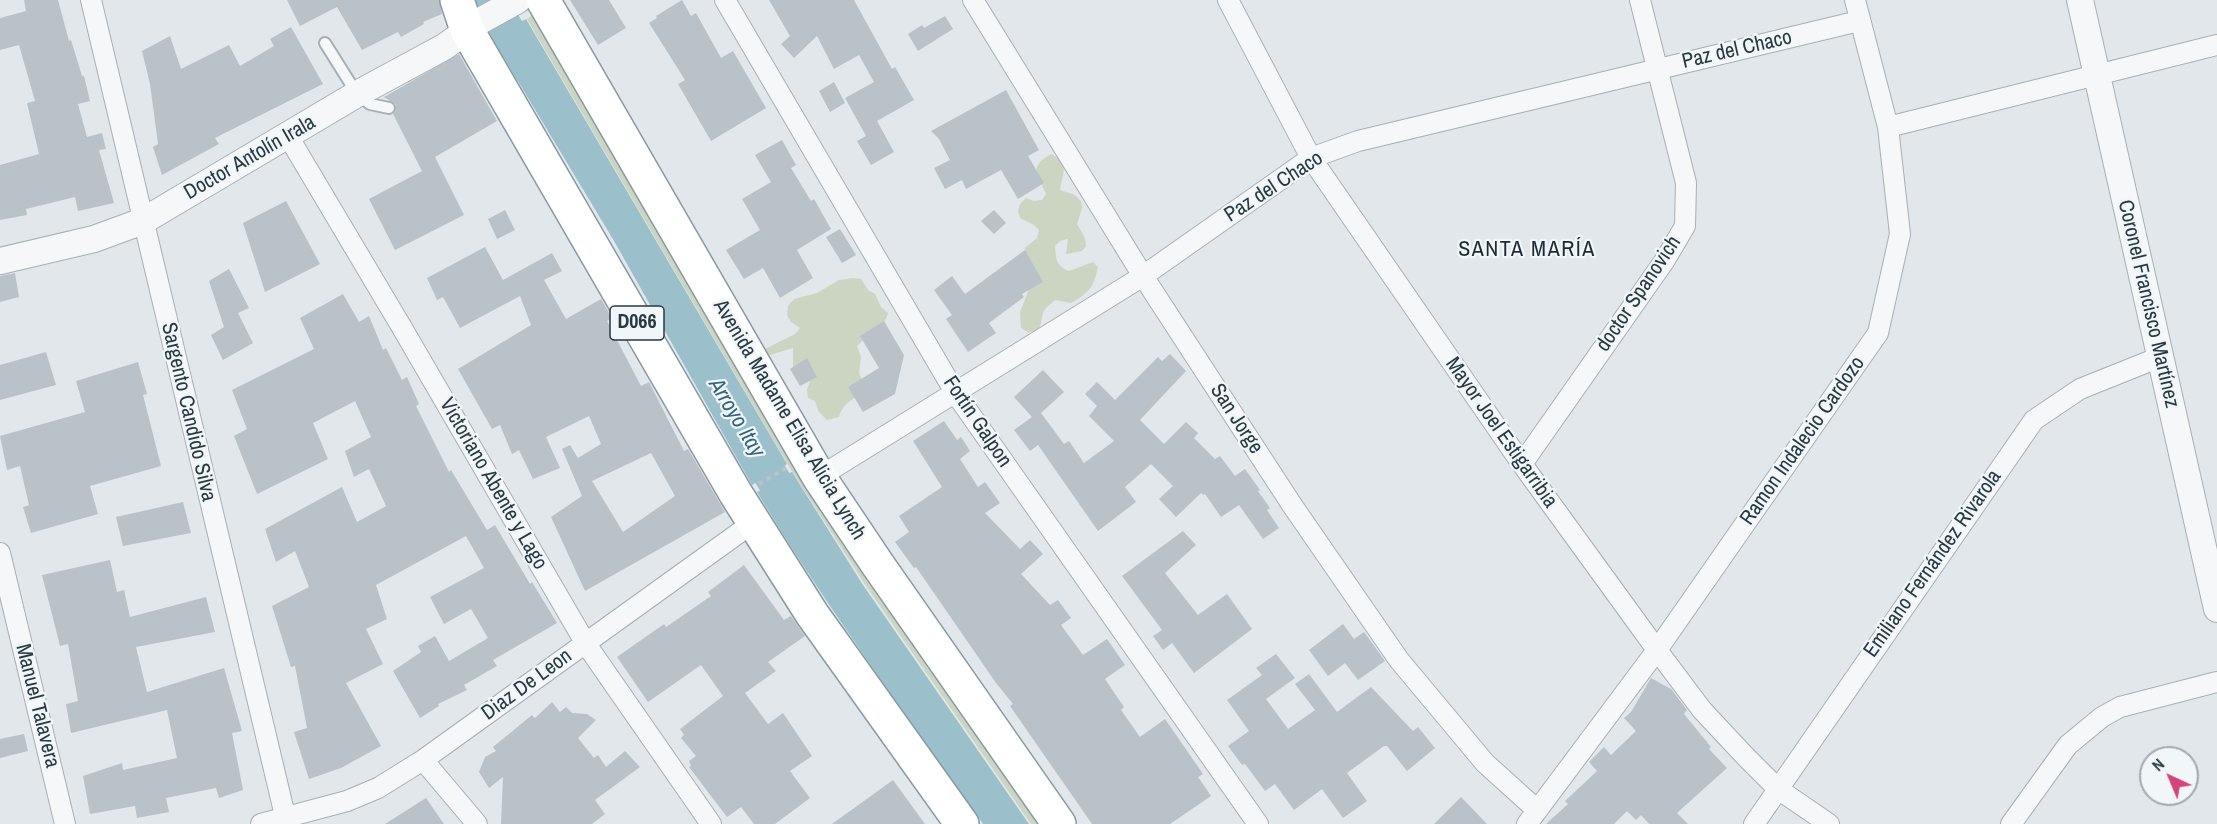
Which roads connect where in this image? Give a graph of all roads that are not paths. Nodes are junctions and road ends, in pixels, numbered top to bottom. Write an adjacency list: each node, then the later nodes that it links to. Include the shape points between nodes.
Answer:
1 (91, 0): 21 (street, Sargento Candido Silva)
2 (518, 0): 10 (street, Doctor Antolín Irala)
3 (543, 0): 27 (highway, Avenida Madame Elisa Alicia Lynch)
4 (724, 0): 25 (street, Fortín Galpon)
5 (974, 0): 23 (street, San Jorge)
6 (1228, 0): 20 (street, Mayor Joel Estigarribia)
7 (1640, 0): 14 (street, doctor Spanovich)
8 (1855, 0): 11 (street, Ramon Indalecio Cardozo)
9 (2080, 0): 15 (street, Coronel Francisco Martínez)
10 (469, 16): 16 (street, Doctor Antolín Irala, via 444,47); 28 (highway, D066, via 505,110)
11 (1859, 21): 14 (street, Paz del Chaco); 18 (street, Ramon Indalecio Cardozo)
12 (325, 43): 16 (lane)
13 (2217, 45): 15 (street)
14 (1656, 69): 20 (street, Paz del Chaco, via 1358,141); 26 (street, doctor Spanovich, via 1686,183 1684,226 1665,260)
15 (2096, 76): 18 (street); 24 (street, Coronel Francisco Martínez)
16 (357, 94): 17 (lane, via 370,104); 19 (street, Doctor Antolín Irala)
17 (389, 108)
18 (1888, 127): 32 (street, Ramon Indalecio Cardozo, via 1900,234 1878,333)
19 (288, 136): 21 (street, Doctor Antolín Irala); 31 (street, Victoriano Abente y Lago)
20 (1311, 159): 23 (street, Paz del Chaco); 26 (street, Mayor Joel Estigarribia)
21 (143, 221): 22 (street, Doctor Antolín Irala, via 94,239); 37 (street, Sargento Candido Silva)
22 (0, 261)
23 (1143, 276): 25 (street, Paz del Chaco); 36 (street, San Jorge, via 1292,505 1399,660)
24 (2160, 357): 30 (street, Coronel Francisco Martínez); 35 (street, Emiliano Fernández Rivarola, via 2080,389 2034,420)
25 (956, 394): 27 (street, Paz del Chaco); 44 (street, Fortín Galpon)
26 (1522, 464): 32 (street, Mayor Joel Estigarribia)
27 (819, 477): 43 (highway, Avenida Madame Elisa Alicia Lynch)
28 (754, 522): 31 (street, Diaz De Leon); 42 (highway, D066, via 812,614)
29 (1, 563): 38 (street, Manuel Talavera)
30 (2216, 603)
31 (586, 644): 34 (street, Diaz De Leon); 41 (street, Victoriano Abente y Lago)
32 (1657, 650): 35 (street, Mayor Joel Estigarribia, via 1702,710); 36 (street, Ramon Indalecio Cardozo)
33 (2217, 682): 47 (street, via 2120,708 2095,722 2067,745)
34 (423, 760): 37 (street, Diaz De Leon, via 378,788); 40 (street)
35 (1778, 789): 45 (street, Emiliano Fernández Rivarola); 46 (street, Mayor Joel Estigarribia)
36 (1532, 817)
37 (286, 821): 39 (street, Diaz De Leon)
38 (65, 824)
39 (261, 824)
40 (477, 824)
41 (711, 824)
42 (962, 824)
43 (1059, 824)
44 (1258, 824)
45 (1754, 824)
46 (1829, 824)
47 (2011, 824)

